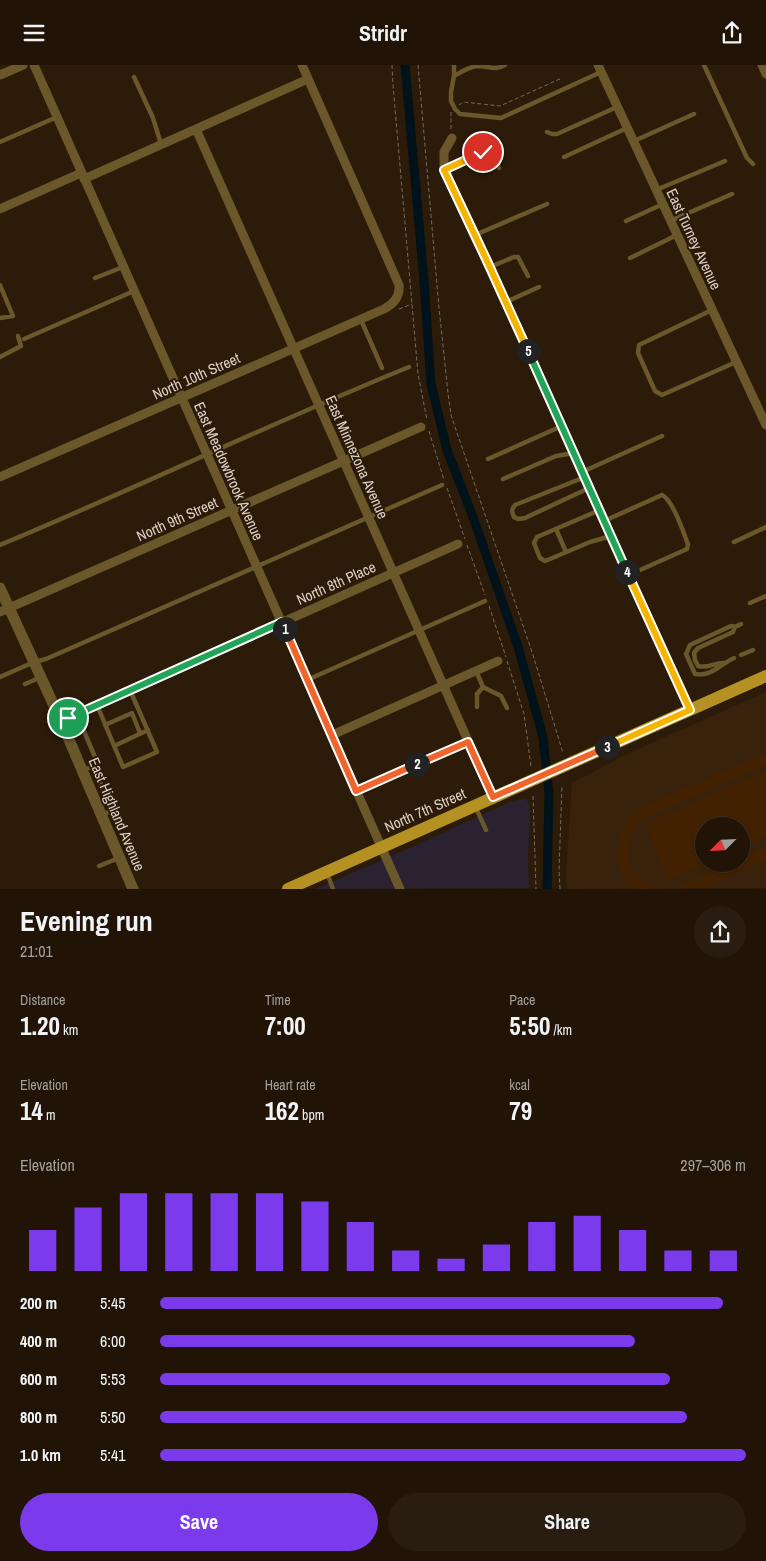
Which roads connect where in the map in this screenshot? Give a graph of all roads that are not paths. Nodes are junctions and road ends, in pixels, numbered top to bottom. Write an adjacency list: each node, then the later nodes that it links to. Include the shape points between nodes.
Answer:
1 (23, 65): 10 (street)
2 (34, 65): 16 (street, East Meadowbrook Avenue)
3 (302, 65): 13 (street)
4 (454, 65): 11 (lane)
5 (505, 65): 11 (lane, via 494,69 473,67)
6 (704, 65): 26 (lane, via 747,158)
7 (762, 65): 9 (street)
8 (600, 69): 11 (lane, via 501,118 460,114 451,101); 14 (street, East Turney Avenue)
9 (766, 74)
10 (0, 75)
11 (454, 76)
12 (134, 77): 23 (lane)
13 (308, 79): 18 (street); 50 (street, North 10th Street, via 400,289 397,299 389,307)
14 (617, 107): 17 (street, East Turney Avenue); 19 (lane, via 565,131)
15 (694, 114): 21 (lane)
16 (57, 117): 22 (lane); 29 (street, East Meadowbrook Avenue)
17 (628, 128): 21 (street, East Turney Avenue); 24 (lane)
18 (196, 129): 23 (street); 53 (street, East Minnezona Avenue)
19 (547, 133)
20 (452, 138): 28 (street, via 444,152)
21 (633, 141): 30 (street, East Turney Avenue)
22 (0, 142)
23 (161, 144): 29 (street)
24 (564, 157)
25 (725, 161): 30 (lane)
26 (754, 164)
27 (499, 168): 28 (lane, via 493,155 487,151)
28 (444, 170): 37 (street)
29 (83, 176): 34 (street); 40 (street, East Meadowbrook Avenue)
30 (656, 190): 33 (street, East Turney Avenue)
31 (732, 194): 36 (lane)
32 (547, 204): 37 (lane)
33 (662, 204): 35 (lane); 36 (street, East Turney Avenue)
34 (0, 209)
35 (626, 221)
36 (670, 221): 38 (street, East Turney Avenue)
37 (475, 235): 41 (street)
38 (677, 235): 39 (lane); 48 (street, East Turney Avenue)
39 (630, 258)
40 (123, 267): 43 (lane); 46 (street, East Meadowbrook Avenue)
41 (490, 267): 42 (lane, via 518,257); 47 (street)
42 (528, 276)
43 (95, 279)
44 (0, 285): 49 (lane, via 13,316)
45 (539, 287): 47 (lane)
46 (134, 291): 52 (lane); 58 (street, East Meadowbrook Avenue)
47 (506, 302): 61 (street)
48 (712, 310): 55 (street, East Turney Avenue); 55 (lane, via 639,345 638,353 655,391 662,395)
49 (0, 318)
50 (361, 320): 53 (street, North 10th Street); 57 (lane)
51 (18, 336): 54 (lane, via 22,346)
52 (24, 339)
53 (293, 349): 58 (street, North 10th Street); 59 (street, East Minnezona Avenue)
54 (0, 357)
55 (736, 362): 60 (street, East Turney Avenue)
56 (409, 367): 59 (lane)
57 (382, 368)
58 (182, 398): 65 (street, East Meadowbrook Avenue); 69 (street, North 10th Street)
59 (319, 405): 65 (lane); 67 (street, East Minnezona Avenue)
60 (766, 424)
61 (562, 426): 64 (street); 66 (lane)
62 (421, 427): 67 (street, North 9th Street)
63 (662, 436): 68 (lane)
64 (574, 453): 68 (street); 70 (lane, via 556,456)
65 (206, 454): 73 (street, East Meadowbrook Avenue); 82 (lane)
66 (488, 459)
67 (343, 460): 73 (street, North 9th Street); 75 (street, East Minnezona Avenue)
68 (583, 474): 72 (street); 72 (lane, via 515,505 512,513 518,519 525,517)
69 (0, 477)
70 (504, 479)
71 (442, 485): 75 (lane)
72 (590, 488): 74 (street)
73 (232, 510): 84 (street, East Meadowbrook Avenue); 91 (street, North 9th Street)
74 (600, 510): 76 (street); 78 (lane)
75 (369, 517): 84 (lane); 85 (street, East Minnezona Avenue)
76 (604, 521): 79 (street); 86 (lane, via 662,495 674,512 688,544 687,549)
77 (766, 527): 80 (lane)
78 (556, 529): 83 (lane); 83 (lane, via 535,539 540,558 544,561)
79 (611, 536): 83 (lane); 86 (street)
80 (734, 542)
81 (458, 544): 85 (street, North 8th Place)
82 (0, 545)
83 (566, 552)
84 (257, 567): 92 (street, East Meadowbrook Avenue); 100 (lane)
85 (393, 573): 92 (street, North 8th Place); 95 (street, East Minnezona Avenue)
86 (629, 575): 114 (street)
87 (0, 588): 91 (street, East Highland Avenue)
88 (766, 596): 90 (lane)
89 (486, 601): 95 (lane)
90 (750, 603)
91 (5, 610): 100 (street, East Highland Avenue)
92 (282, 622): 106 (street, East Meadowbrook Avenue); 110 (street, North 8th Place)
93 (741, 624): 94 (lane)
94 (735, 627): 101 (lane, via 733,632 698,648 694,653 698,666 705,668); 101 (lane, via 690,645 686,654 696,674 702,675)
95 (418, 630): 106 (lane); 108 (street, East Minnezona Avenue)
96 (753, 650): 97 (lane)
97 (741, 655)
98 (734, 658): 101 (lane)
99 (498, 661): 102 (street)
100 (34, 662): 104 (lane); 105 (street, East Highland Avenue)
101 (725, 663)
102 (476, 671): 108 (street); 109 (lane)
103 (766, 676): 114 (main road, North 7th Street)
104 (0, 677)
105 (40, 677): 107 (lane); 116 (street, East Highland Avenue)
106 (307, 680): 120 (street, East Meadowbrook Avenue)
107 (25, 684)
108 (443, 686): 120 (street); 121 (street, East Minnezona Avenue)
109 (483, 687): 112 (lane, via 476,694); 113 (lane, via 501,696)
110 (130, 690): 111 (street, North 8th Place); 118 (lane)
111 (97, 705): 115 (street, North 8th Place); 117 (lane)
112 (477, 707)
113 (506, 709)
114 (690, 710): 126 (main road, North 7th Street)
115 (77, 714): 116 (street, North 8th Place); 123 (lane, via 98,764)
116 (61, 721): 124 (street, East Highland Avenue)
117 (105, 725): 119 (lane, via 132,713); 122 (lane)
118 (148, 730): 119 (lane); 122 (lane, via 157,752 122,767)
119 (140, 733): 122 (lane)
120 (332, 735): 125 (street, East Meadowbrook Avenue)
121 (468, 742): 125 (lane); 126 (street, East Minnezona Avenue)
122 (114, 745)
123 (93, 766): 124 (lane); 128 (lane, via 112,809)
124 (82, 771): 128 (street, East Highland Avenue)
125 (356, 791): 130 (street, East Meadowbrook Avenue)
126 (493, 797): 127 (main road, North 7th Street)
127 (475, 805): 129 (lane); 130 (main road, North 7th Street)
128 (102, 815): 131 (street, East Highland Avenue)
129 (486, 830)
130 (382, 847): 133 (main road, North 7th Street); 137 (street, East Meadowbrook Avenue)
131 (120, 857): 132 (lane); 134 (street, East Highland Avenue)
132 (99, 866)
133 (326, 872): 135 (main road, North 7th Street); 136 (lane)
134 (133, 889)
135 (288, 889)
136 (333, 889)
137 (400, 889)

